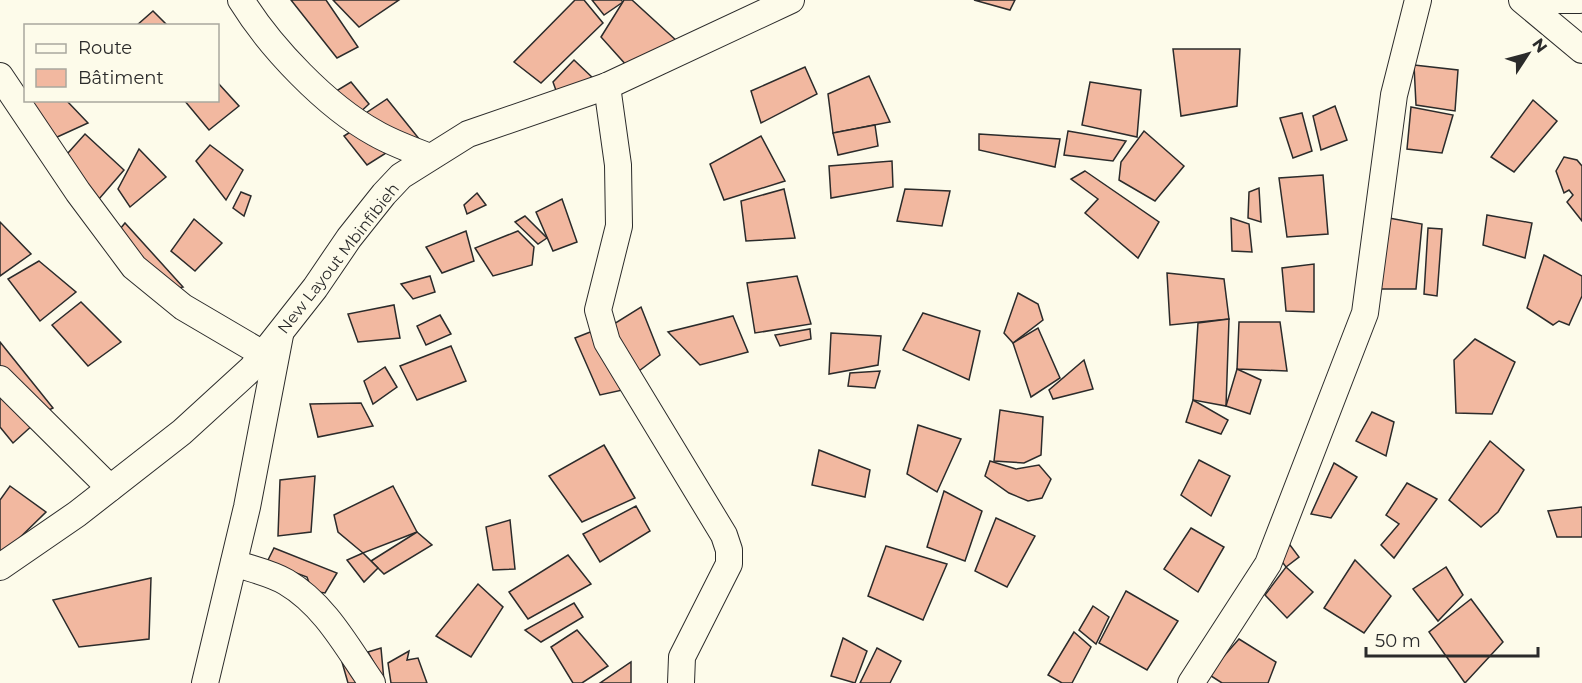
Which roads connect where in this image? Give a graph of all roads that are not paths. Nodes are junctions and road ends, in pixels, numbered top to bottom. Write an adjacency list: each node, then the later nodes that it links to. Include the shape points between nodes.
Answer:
1 (791, 0): 9 (street, New Layout Mbinfibieh)
2 (1418, 0): 20 (street, via 1394,95 1365,313 1268,564)
3 (1522, 0): 7 (street)
4 (1554, 0): 5 (street)
5 (1580, 0)
6 (246, 2): 10 (street, via 300,74 332,103 375,134)
7 (1582, 50)
8 (0, 76): 12 (street, via 134,267 183,306)
9 (607, 86): 10 (street, New Layout Mbinfibieh, via 468,134); 19 (street, via 618,165 619,226 598,310 607,342 706,502 729,550 729,564 682,657)
10 (430, 157): 11 (street, New Layout Mbinfibieh, via 401,176 384,194)
11 (281, 332): 12 (street, New Layout Mbinfibieh); 15 (street)
12 (263, 354): 14 (street, New Layout Mbinfibieh, via 182,432)
13 (0, 379): 14 (street)
14 (110, 488): 16 (street, New Layout Mbinfibieh)
15 (234, 563): 17 (street); 18 (street, via 285,581 310,599)
16 (0, 567)
17 (205, 683)
18 (372, 683)
19 (681, 683)
20 (1191, 683)

